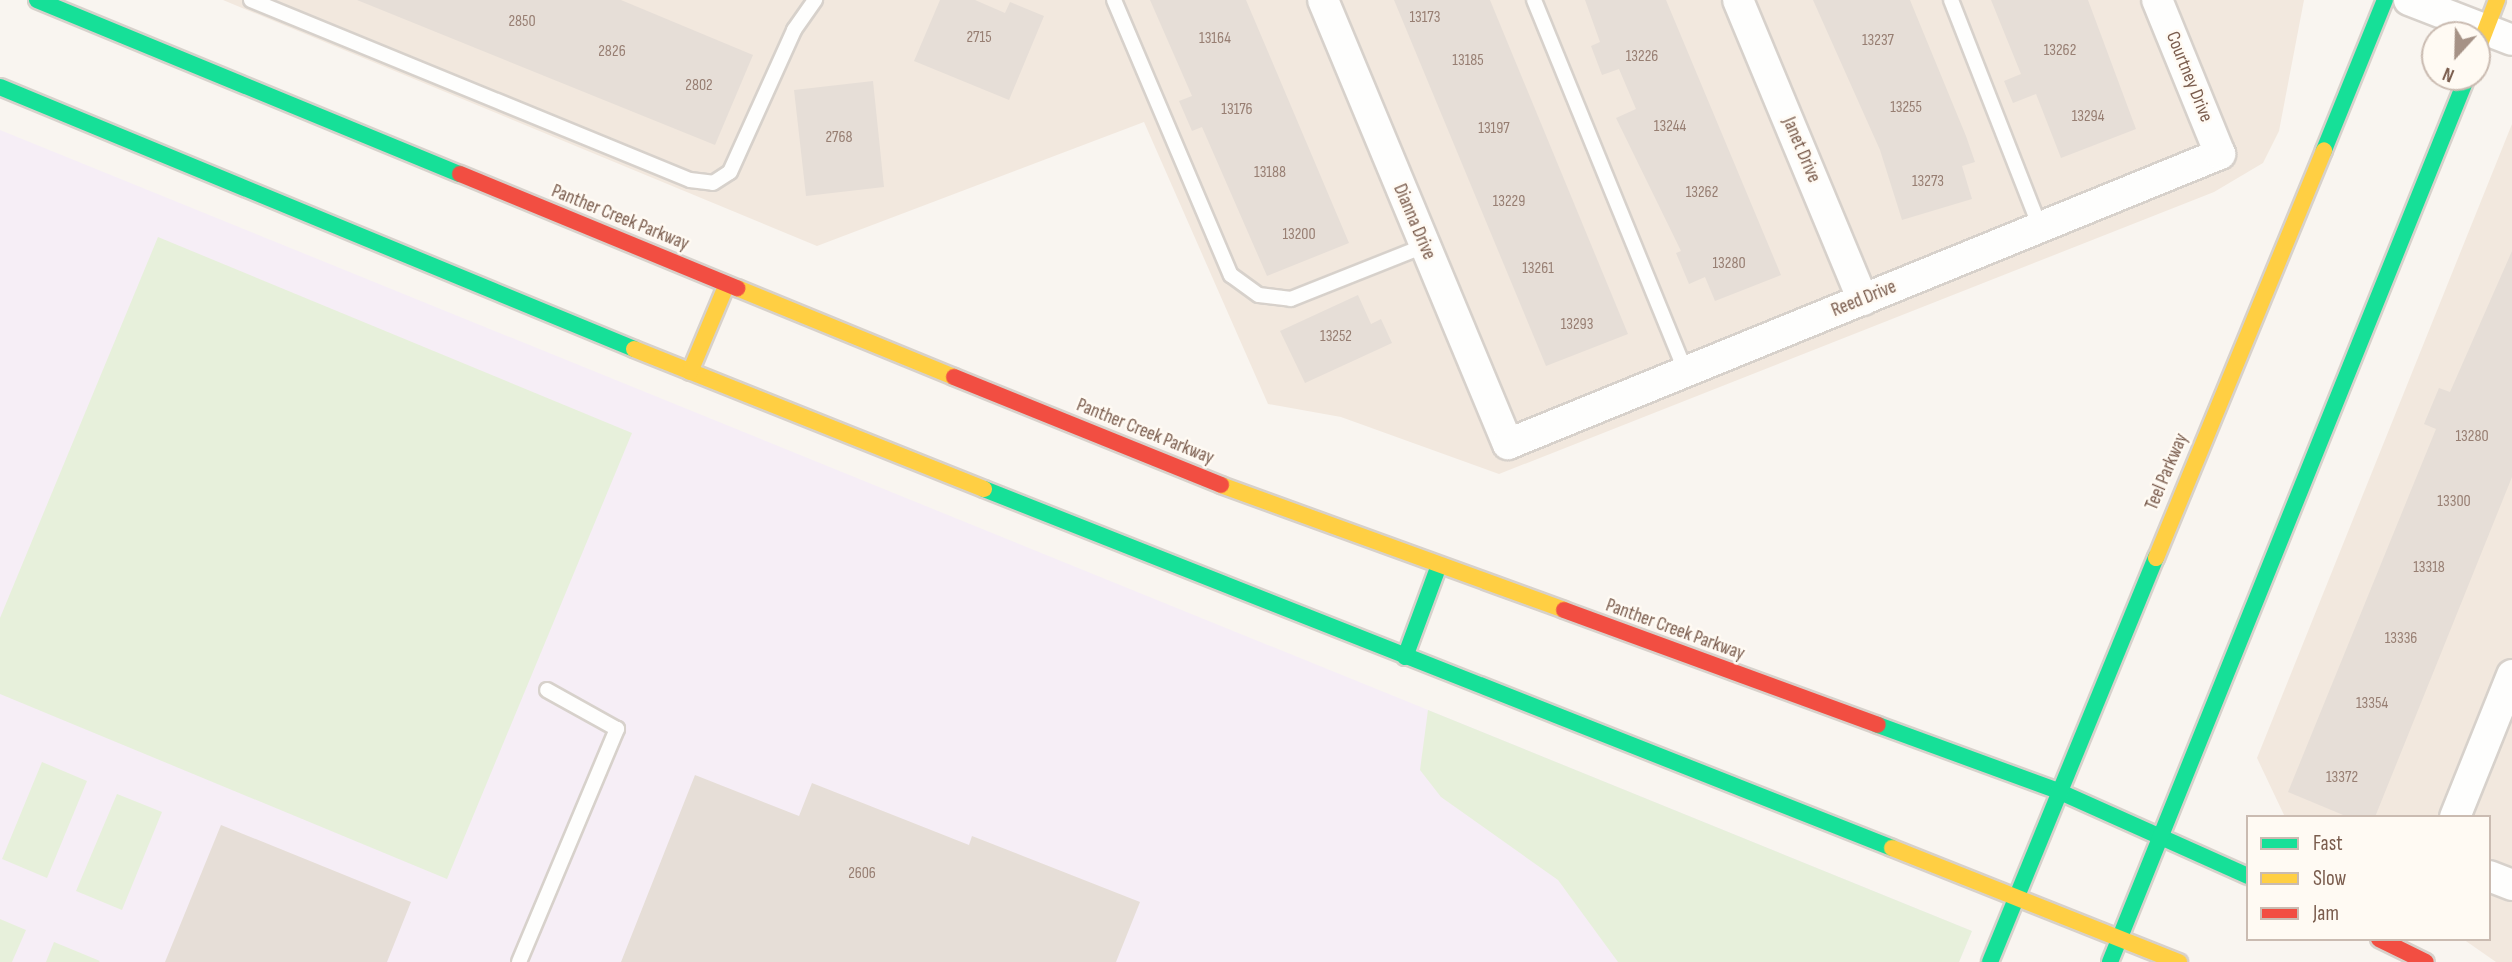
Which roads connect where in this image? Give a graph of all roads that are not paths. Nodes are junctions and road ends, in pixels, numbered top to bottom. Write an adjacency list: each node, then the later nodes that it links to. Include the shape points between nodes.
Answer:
1 (37, 0): 19 (main road, Panther Creek Parkway)
2 (251, 0): 3 (lane, via 691,180 713,183 730,172 794,30)
3 (815, 0)
4 (1114, 0): 18 (lane, via 1231,275 1259,295 1291,299)
5 (1323, 0): 18 (street, Dianna Drive)
6 (1534, 0): 22 (lane)
7 (1738, 0): 20 (street, Janet Drive)
8 (1951, 0): 17 (lane)
9 (2158, 0): 16 (street, Courtney Drive)
10 (2385, 0): 28 (main road, Teel Parkway)
11 (2409, 0): 13 (street)
12 (2497, 0): 13 (main road)
13 (2492, 41)
14 (0, 87): 21 (main road)
15 (2461, 91): 30 (main road)
16 (2220, 154): 17 (street, Reed Drive)
17 (2040, 228): 20 (street, Reed Drive)
18 (1424, 246): 23 (street, Dianna Drive)
19 (727, 284): 21 (main road); 24 (main road, Panther Creek Parkway, via 1181,470)
20 (1863, 300): 22 (street, Reed Drive)
21 (690, 372): 25 (main road)
22 (1686, 372): 23 (street, Reed Drive)
23 (1508, 444)
24 (1439, 565): 25 (main road); 28 (main road, Panther Creek Parkway)
25 (1405, 657): 34 (main road)
26 (2512, 675): 29 (street)
27 (547, 690): 37 (lane, via 617,729)
28 (2058, 791): 30 (main road, Panther Creek Parkway); 34 (main road, Teel Parkway)
29 (2456, 815)
30 (2162, 834): 31 (main road, Panther Creek Parkway); 35 (main road)
31 (2246, 875)
32 (2491, 877): 33 (street)
33 (2512, 885)
34 (2016, 892): 35 (main road); 38 (main road, Teel Parkway)
35 (2120, 937): 39 (main road); 40 (main road)
36 (2383, 941): 41 (main road)
37 (519, 962)
38 (1990, 962)
39 (2109, 962)
40 (2179, 962)
41 (2426, 962)

